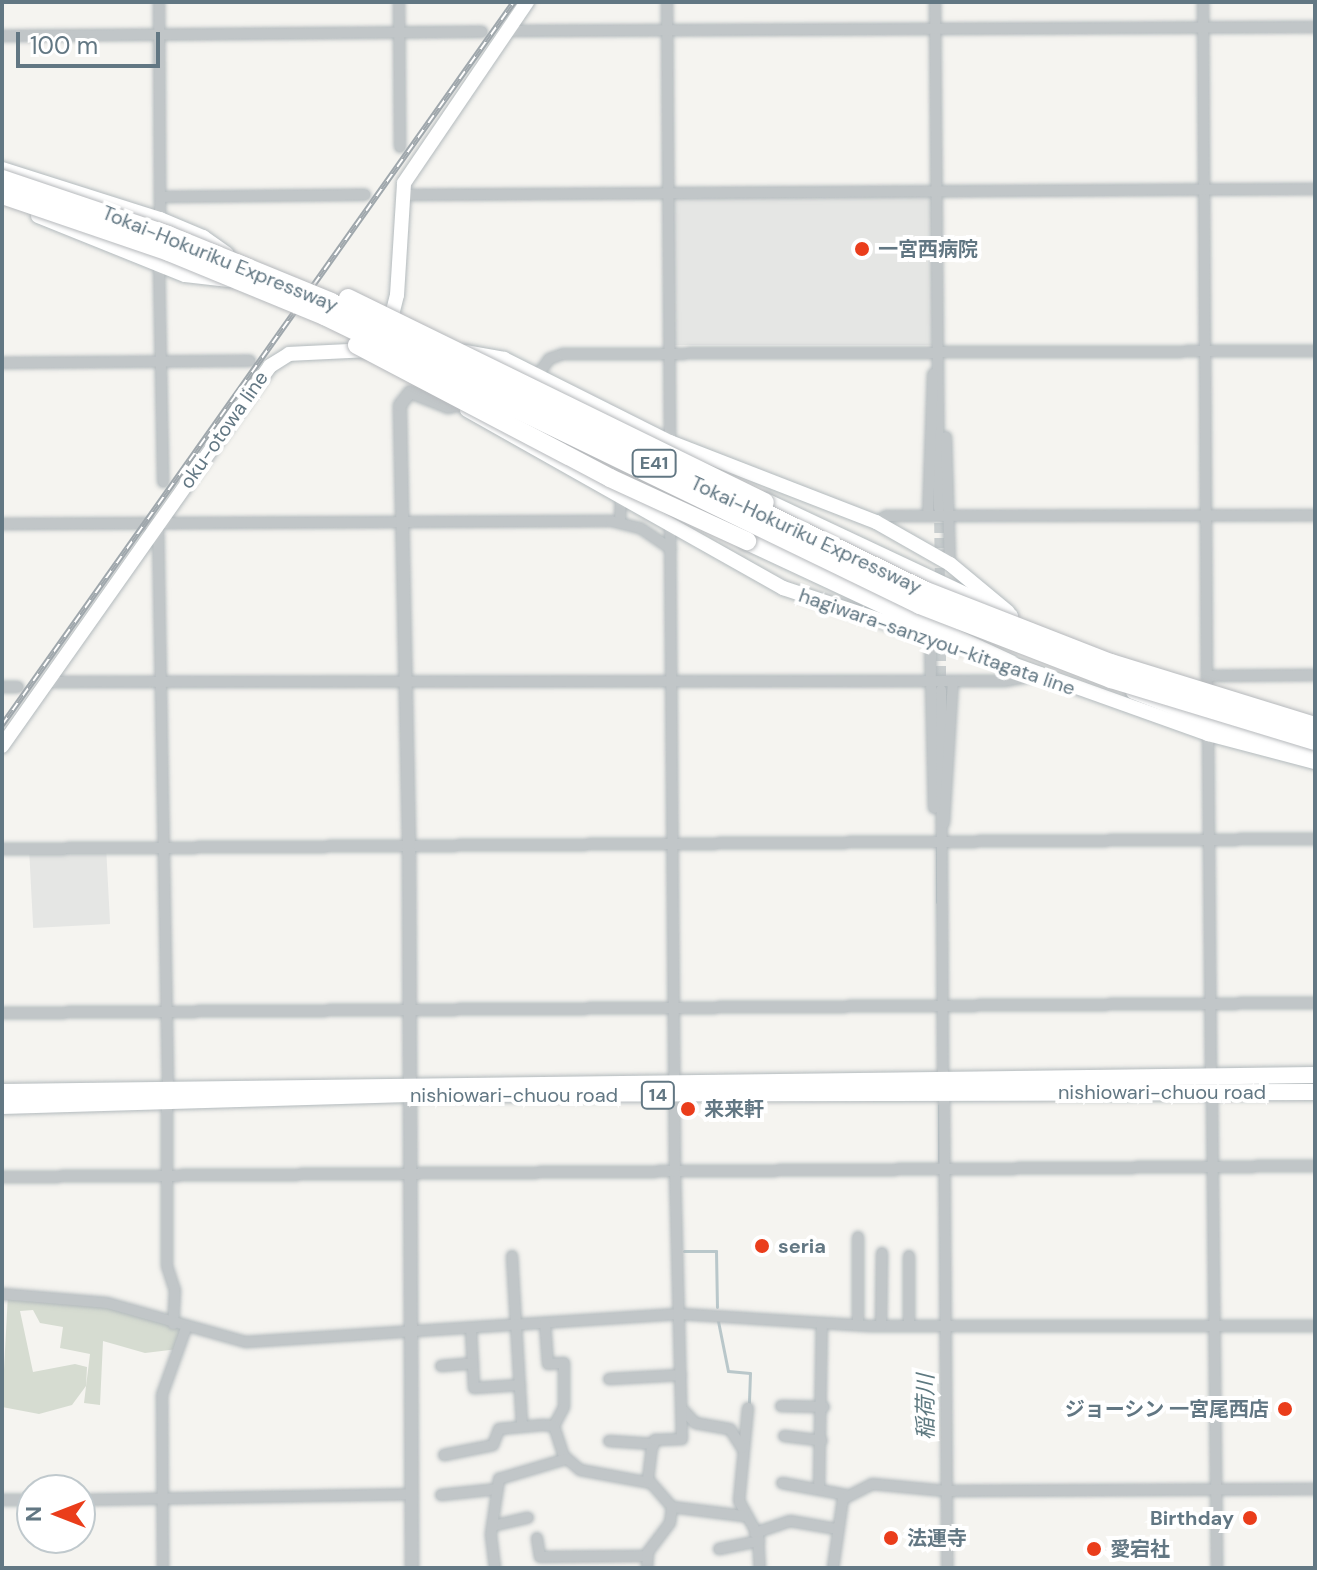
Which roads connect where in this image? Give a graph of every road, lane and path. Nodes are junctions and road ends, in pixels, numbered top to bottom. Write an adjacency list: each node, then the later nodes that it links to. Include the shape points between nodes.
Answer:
1 (159, 2): 14 (street)
2 (399, 2): 11 (street)
3 (527, 2): 9 (main road)
4 (667, 2): 10 (street)
5 (935, 2): 13 (street)
6 (1203, 2): 8 (street)
7 (1315, 27): 8 (street)
8 (1203, 28): 13 (street); 21 (street)
9 (506, 31): 10 (street); 25 (main road, via 425,148)
10 (667, 31): 13 (street); 22 (street)
11 (400, 32): 12 (street); 14 (street); 16 (street)
12 (482, 32)
13 (936, 32): 20 (street)
14 (160, 34): 15 (street); 26 (street)
15 (2, 36)
16 (400, 147)
17 (2, 169): 28 (main road, hagiwara-sanzyou-kitagata line)
18 (2, 179): 30 (highway, Tokai-Hokuriku Expressway / E41, bridge)
19 (1315, 189): 21 (street)
20 (937, 190): 21 (street); 22 (street); 35 (street)
21 (1205, 191): 36 (street)
22 (668, 192): 25 (street); 37 (street)
23 (2, 195): 29 (highway, Tokai-Hokuriku Expressway / E41, bridge)
24 (365, 195): 26 (street)
25 (401, 195): 33 (main road, via 397,295)
26 (160, 197): 28 (street)
27 (2, 204): 31 (main road, hagiwara-sanzyou-kitagata line)
28 (160, 219): 31 (street); 32 (main road, hagiwara-sanzyou-kitagata line, via 203,237)
29 (110, 231): 62 (highway, bridge, via 272,301 610,478); 77 (highway, Tokai-Hokuriku Expressway / E41, bridge, via 324,316 920,605 1098,674)
30 (217, 254): 60 (highway, bridge, via 386,314); 75 (highway, Tokai-Hokuriku Expressway / E41, bridge, via 331,302 704,488 926,591 1111,663)
31 (159, 265): 32 (main road, hagiwara-sanzyou-kitagata line, via 195,278); 39 (street)
32 (273, 286): 33 (main road, hagiwara-sanzyou-kitagata line)
33 (384, 337): 41 (main road, hagiwara-sanzyou-kitagata line, via 422,348 492,355); 42 (main road, hagiwara-sanzyou-kitagata line); 54 (main road, oku-otowa line, via 365,352 289,354 270,366)
34 (1315, 351): 36 (street)
35 (937, 352): 36 (street); 37 (street); 47 (street); 49 (street, via 929,395); 50 (street)
36 (1205, 353): 51 (street)
37 (670, 354): 41 (street, via 555,356); 44 (street)
38 (250, 361): 39 (street)
39 (162, 362): 40 (street); 45 (street)
40 (2, 363)
41 (537, 376): 43 (street); 44 (main road, hagiwara-sanzyou-kitagata line)
42 (461, 404): 43 (main road, hagiwara-sanzyou-kitagata line); 55 (street, via 448,407 417,392 402,397)
43 (506, 435): 46 (main road, hagiwara-sanzyou-kitagata line)
44 (670, 442): 53 (main road, hagiwara-sanzyou-kitagata line); 57 (street)
45 (163, 482)
46 (621, 496): 52 (street); 57 (main road, hagiwara-sanzyou-kitagata line)
47 (939, 508)
48 (1315, 515): 51 (street)
49 (928, 516): 50 (street); 53 (street, via 886,516)
50 (951, 516): 51 (street); 59 (street)
51 (1206, 516): 65 (street)
52 (620, 522): 55 (street); 58 (street)
53 (876, 522): 59 (main road, hagiwara-sanzyou-kitagata line)
54 (158, 523): 55 (street); 56 (street); 69 (main road, oku-otowa line); 70 (street)
55 (401, 523): 71 (street)
56 (2, 524)
57 (671, 526): 58 (street); 61 (main road, hagiwara-sanzyou-kitagata line, via 783,588)
58 (671, 549): 66 (street)
59 (950, 564): 60 (main road, hagiwara-sanzyou-kitagata line)
60 (1019, 622): 76 (main road, hagiwara-sanzyou-kitagata line, via 1118,685)
61 (930, 638): 62 (main road, hagiwara-sanzyou-kitagata line); 67 (street)
62 (1011, 664): 63 (main road, hagiwara-sanzyou-kitagata line)
63 (1040, 675): 68 (street); 76 (main road, hagiwara-sanzyou-kitagata line)
64 (1315, 675): 65 (street)
65 (1207, 676): 76 (street)
66 (671, 679): 67 (street); 71 (street); 85 (street)
67 (931, 680): 68 (street); 83 (street, via 931,793)
68 (953, 681): 83 (street)
69 (47, 682): 70 (street); 78 (main road, oku-otowa line)
70 (162, 682): 71 (street); 86 (street)
71 (405, 683): 84 (street)
72 (2, 687): 73 (street)
73 (18, 687)
74 (941, 690): 83 (street)
75 (1315, 726)
76 (1208, 727): 79 (main road, hagiwara-sanzyou-kitagata line); 80 (main road, hagiwara-sanzyou-kitagata line); 82 (street)
77 (1315, 741)
78 (2, 746)
79 (1315, 750)
80 (1315, 762)
81 (1315, 839): 82 (street)
82 (1208, 840): 83 (street); 89 (street)
83 (942, 841): 85 (street); 91 (street)
84 (409, 843): 85 (street); 86 (street); 93 (street)
85 (672, 843): 90 (street)
86 (164, 845): 87 (street); 92 (street)
87 (2, 849)
88 (1315, 1003): 89 (street)
89 (1211, 1006): 91 (street); 96 (street)
90 (674, 1007): 91 (street); 93 (street); 98 (street)
91 (944, 1007): 97 (street)
92 (164, 1010): 93 (street); 94 (street); 102 (street)
93 (409, 1012): 99 (street)
94 (2, 1013)
95 (1315, 1075): 96 (main road, nishiowari-chuou road / 14)
96 (1212, 1084): 97 (main road, nishiowari-chuou road / 14); 101 (main road, nishiowari-chuou road / 14); 104 (street)
97 (944, 1086): 98 (main road, nishiowari-chuou road / 14); 106 (street)
98 (674, 1088): 99 (main road, nishiowari-chuou road / 14); 107 (street)
99 (409, 1089): 102 (main road, nishiowari-chuou road / 14); 108 (street)
100 (2, 1092): 102 (main road, nishiowari-chuou road / 14)
101 (1315, 1092)
102 (168, 1093): 103 (main road, nishiowari-chuou road / 14); 109 (street)
103 (2, 1106)
104 (1213, 1165): 105 (street); 106 (street); 123 (street)
105 (1315, 1166)
106 (944, 1168): 107 (street); 122 (street)
107 (675, 1172): 108 (street); 116 (street)
108 (409, 1174): 109 (street); 129 (street)
109 (168, 1176): 110 (street); 119 (street, via 167,1266 175,1290)
110 (2, 1177)
111 (858, 1237): 121 (street)
112 (882, 1253): 124 (street)
113 (512, 1256): 120 (street)
114 (909, 1256): 125 (street)
115 (2, 1294): 119 (street, via 107,1303)
116 (679, 1314): 117 (street); 118 (street); 132 (street)
117 (545, 1323): 120 (street); 140 (street, via 548,1364 564,1363 564,1407)
118 (822, 1323): 121 (street); 137 (street)
119 (173, 1324): 127 (street)
120 (517, 1325): 128 (street); 134 (street)
121 (858, 1325): 124 (street)
122 (945, 1325): 123 (street); 125 (street); 154 (street)
123 (1214, 1325): 126 (street); 152 (street)
124 (881, 1326): 125 (street)
125 (909, 1326)
126 (1315, 1326)
127 (186, 1328): 129 (street, via 246,1342); 159 (street, via 162,1395)
128 (471, 1329): 129 (street); 130 (street)
129 (410, 1333): 155 (street)
130 (473, 1363): 131 (street); 134 (street, via 474,1388)
131 (441, 1366)
132 (681, 1375): 133 (street); 135 (street)
133 (609, 1379)
134 (520, 1385): 139 (street)
135 (682, 1405): 144 (street, via 682,1439); 145 (street, via 695,1423 730,1429)
136 (781, 1406): 137 (street)
137 (824, 1407): 143 (street)
138 (748, 1408): 145 (street)
139 (522, 1423): 140 (street); 146 (street, via 499,1429 493,1445)
140 (554, 1426): 147 (street)
141 (784, 1436): 143 (street)
142 (609, 1441): 144 (street)
143 (822, 1441): 150 (street)
144 (654, 1444): 148 (street)
145 (742, 1449): 161 (street, via 738,1483)
146 (444, 1455)
147 (566, 1459): 148 (street, via 590,1473); 151 (street, via 502,1477)
148 (650, 1483): 160 (street)
149 (782, 1483): 150 (street)
150 (819, 1488): 157 (street)
151 (498, 1489): 156 (street); 163 (street)
152 (1216, 1489): 153 (street); 154 (street); 176 (street)
153 (1315, 1489)
154 (946, 1491): 157 (street, via 872,1484); 175 (street)
155 (412, 1494): 159 (street); 172 (street)
156 (441, 1495)
157 (846, 1495): 164 (street)
158 (96, 1500): 159 (street)
159 (163, 1500): 171 (street)
160 (672, 1507): 161 (street); 168 (street, via 670,1523)
161 (743, 1516): 165 (street)
162 (528, 1518): 163 (street)
163 (492, 1526): 173 (street)
164 (837, 1529): 165 (street, via 790,1521); 170 (street)
165 (757, 1537): 167 (street); 169 (street)
166 (537, 1538): 168 (street, via 540,1557)
167 (719, 1549)
168 (647, 1556): 174 (street)
169 (761, 1567)
170 (837, 1567)
171 (163, 1568)
172 (412, 1568)
173 (495, 1568)
174 (647, 1568)
175 (947, 1568)
176 (1217, 1568)

